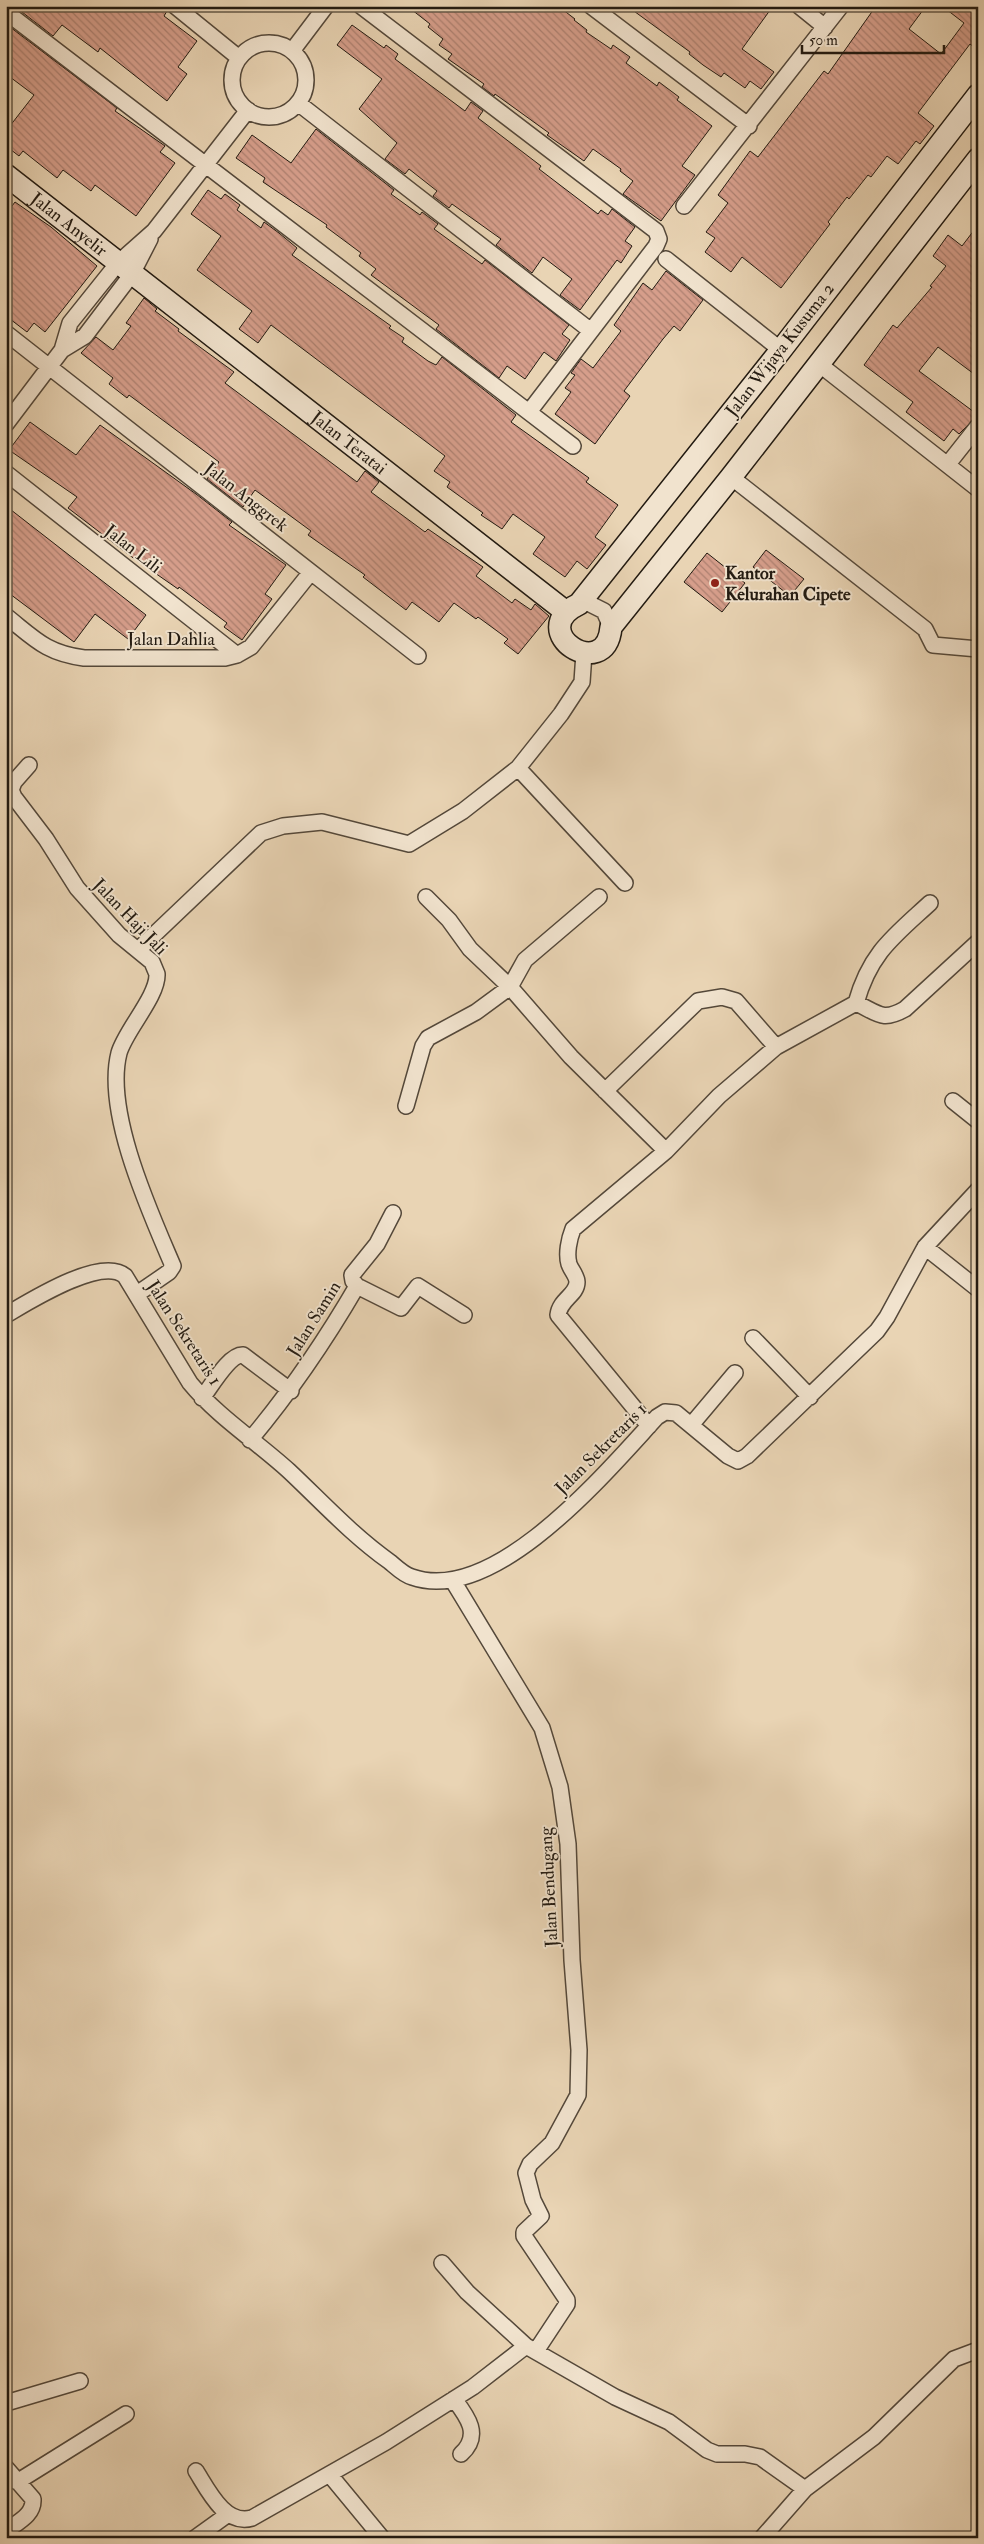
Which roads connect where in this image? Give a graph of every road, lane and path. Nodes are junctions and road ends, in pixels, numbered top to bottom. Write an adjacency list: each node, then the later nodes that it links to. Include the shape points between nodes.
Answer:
1 (175, 6): 10 (street)
2 (326, 6): 9 (street)
3 (361, 6): 21 (street, via 656,231 659,239 656,246)
4 (591, 6): 14 (street)
5 (799, 6): 8 (street)
6 (841, 6): 8 (street)
7 (6, 12): 16 (street)
8 (825, 27): 14 (street)
9 (292, 51): 10 (street, via 278,44 264,43 250,48); 12 (street, via 305,71 305,88)
10 (238, 58): 13 (street, via 232,73 233,90)
11 (978, 95): 23 (street, Jalan Wijaya Kusuma 2)
12 (298, 103): 13 (street, via 291,110 274,116); 21 (street)
13 (248, 110): 16 (street)
14 (748, 126): 18 (street)
15 (978, 159): 24 (street)
16 (205, 165): 20 (street); 26 (street)
17 (6, 175): 20 (street, Jalan Anyelir)
18 (684, 206)
19 (666, 259): 23 (street)
20 (125, 269): 25 (street, via 70,323 62,350); 35 (street, Jalan Teratai)
21 (591, 331): 26 (street)
22 (6, 333): 25 (street, Jalan Anggrek)
23 (781, 350): 35 (street, Jalan Wijaya Kusuma 2)
24 (819, 364): 30 (street); 32 (street)
25 (50, 366): 27 (street); 34 (street, Jalan Anggrek)
26 (528, 412): 29 (street)
27 (6, 424)
28 (978, 426): 30 (street)
29 (573, 446)
30 (948, 464): 33 (street)
31 (6, 473): 40 (street, Jalan Lili)
32 (731, 478): 37 (street); 38 (street, via 925,629 933,645)
33 (978, 488)
34 (310, 572): 40 (street, Jalan Dahlia, via 251,647); 41 (street, Jalan Anggrek)
35 (573, 608): 37 (street, via 588,603 604,611); 39 (street, Jalan Wijaya Kusuma 2, via 560,627 563,640 572,649)
36 (6, 616): 40 (street, Jalan Dahlia, via 48,649 64,655 84,658 225,658)
37 (611, 627): 39 (street, via 603,646)
38 (978, 649)
39 (584, 653): 43 (street, via 582,682)
40 (237, 654)
41 (418, 656)
42 (29, 765): 49 (street, Jalan Haji Jali, via 14,782 11,790 14,797 77,888 119,935)
43 (518, 768): 44 (street); 49 (street, via 463,811 409,844 322,822 283,826 261,833)
44 (625, 883)
45 (426, 897): 50 (street, via 470,948)
46 (599, 897): 50 (street, via 525,960)
47 (930, 903): 51 (street, via 889,941 872,962 863,978)
48 (978, 942): 51 (street, via 905,1009 892,1016 884,1016)
49 (138, 950): 63 (street, Jalan Haji Jali, via 152,962 158,978 120,1052 116,1081 136,1178 173,1266)
50 (510, 987): 53 (street); 55 (street, via 476,1012 428,1038)
51 (856, 1003): 52 (street)
52 (776, 1047): 53 (street, via 736,1001 722,997 698,1001); 57 (street, via 719,1096)
53 (605, 1091): 57 (street)
54 (954, 1102): 56 (street)
55 (406, 1106)
56 (978, 1121)
57 (666, 1150): 72 (street, via 573,1229 569,1239 569,1263 577,1284 575,1291 559,1308 558,1315)
58 (975, 1196): 60 (street, Jalan Sekretaris 1)
59 (393, 1213): 61 (street, Jalan Samin, via 377,1244 352,1276)
60 (925, 1247): 62 (street); 69 (street, Jalan Sekretaris 1, via 887,1317)
61 (357, 1286): 65 (street, via 402,1308 418,1286); 68 (street, Jalan Samin)
62 (978, 1289)
63 (137, 1294): 64 (street, Jalan Sekretaris 1, via 120,1271 106,1270 84,1275); 70 (street, Jalan Sekretaris 1)
64 (6, 1315)
65 (464, 1315)
66 (752, 1338): 69 (street)
67 (735, 1373): 71 (street)
68 (291, 1391): 70 (street, via 243,1355 238,1355 230,1360); 73 (street, Jalan Samin)
69 (810, 1397): 71 (street, Jalan Sekretaris 1, via 738,1461)
70 (202, 1398): 73 (street, Jalan Sekretaris 1)
71 (692, 1424): 72 (street, Jalan Sekretaris 1, via 670,1411 657,1417)
72 (649, 1426): 74 (street, Jalan Sekretaris 1, via 579,1501 526,1544 499,1562)
73 (250, 1440): 74 (street, Jalan Sekretaris 1, via 288,1470 376,1553 411,1577)
74 (453, 1581): 76 (street, Jalan Bendugang, via 542,1728 560,1787 568,1844 579,2050 578,2095 552,2143 530,2164 526,2173 541,2216 524,2232 567,2304)
75 (442, 2263): 76 (street, via 467,2292)
76 (531, 2348): 79 (street); 87 (street, via 615,2397 669,2422 707,2450 760,2458)
77 (978, 2350): 87 (street, via 954,2359 874,2437)
78 (80, 2381): 80 (street)
79 (454, 2399): 82 (street, via 471,2425 469,2442); 85 (street)
80 (6, 2403)
81 (126, 2414): 86 (street)
82 (461, 2454)
83 (6, 2468): 86 (street)
84 (196, 2471): 88 (street)
85 (330, 2475): 88 (street, via 252,2518 238,2520); 91 (street)
86 (17, 2482): 89 (street, via 33,2499 33,2508)
87 (805, 2489): 92 (street)
88 (227, 2515): 90 (street)
89 (6, 2531)
90 (195, 2538)
91 (382, 2538)
92 (762, 2538)

